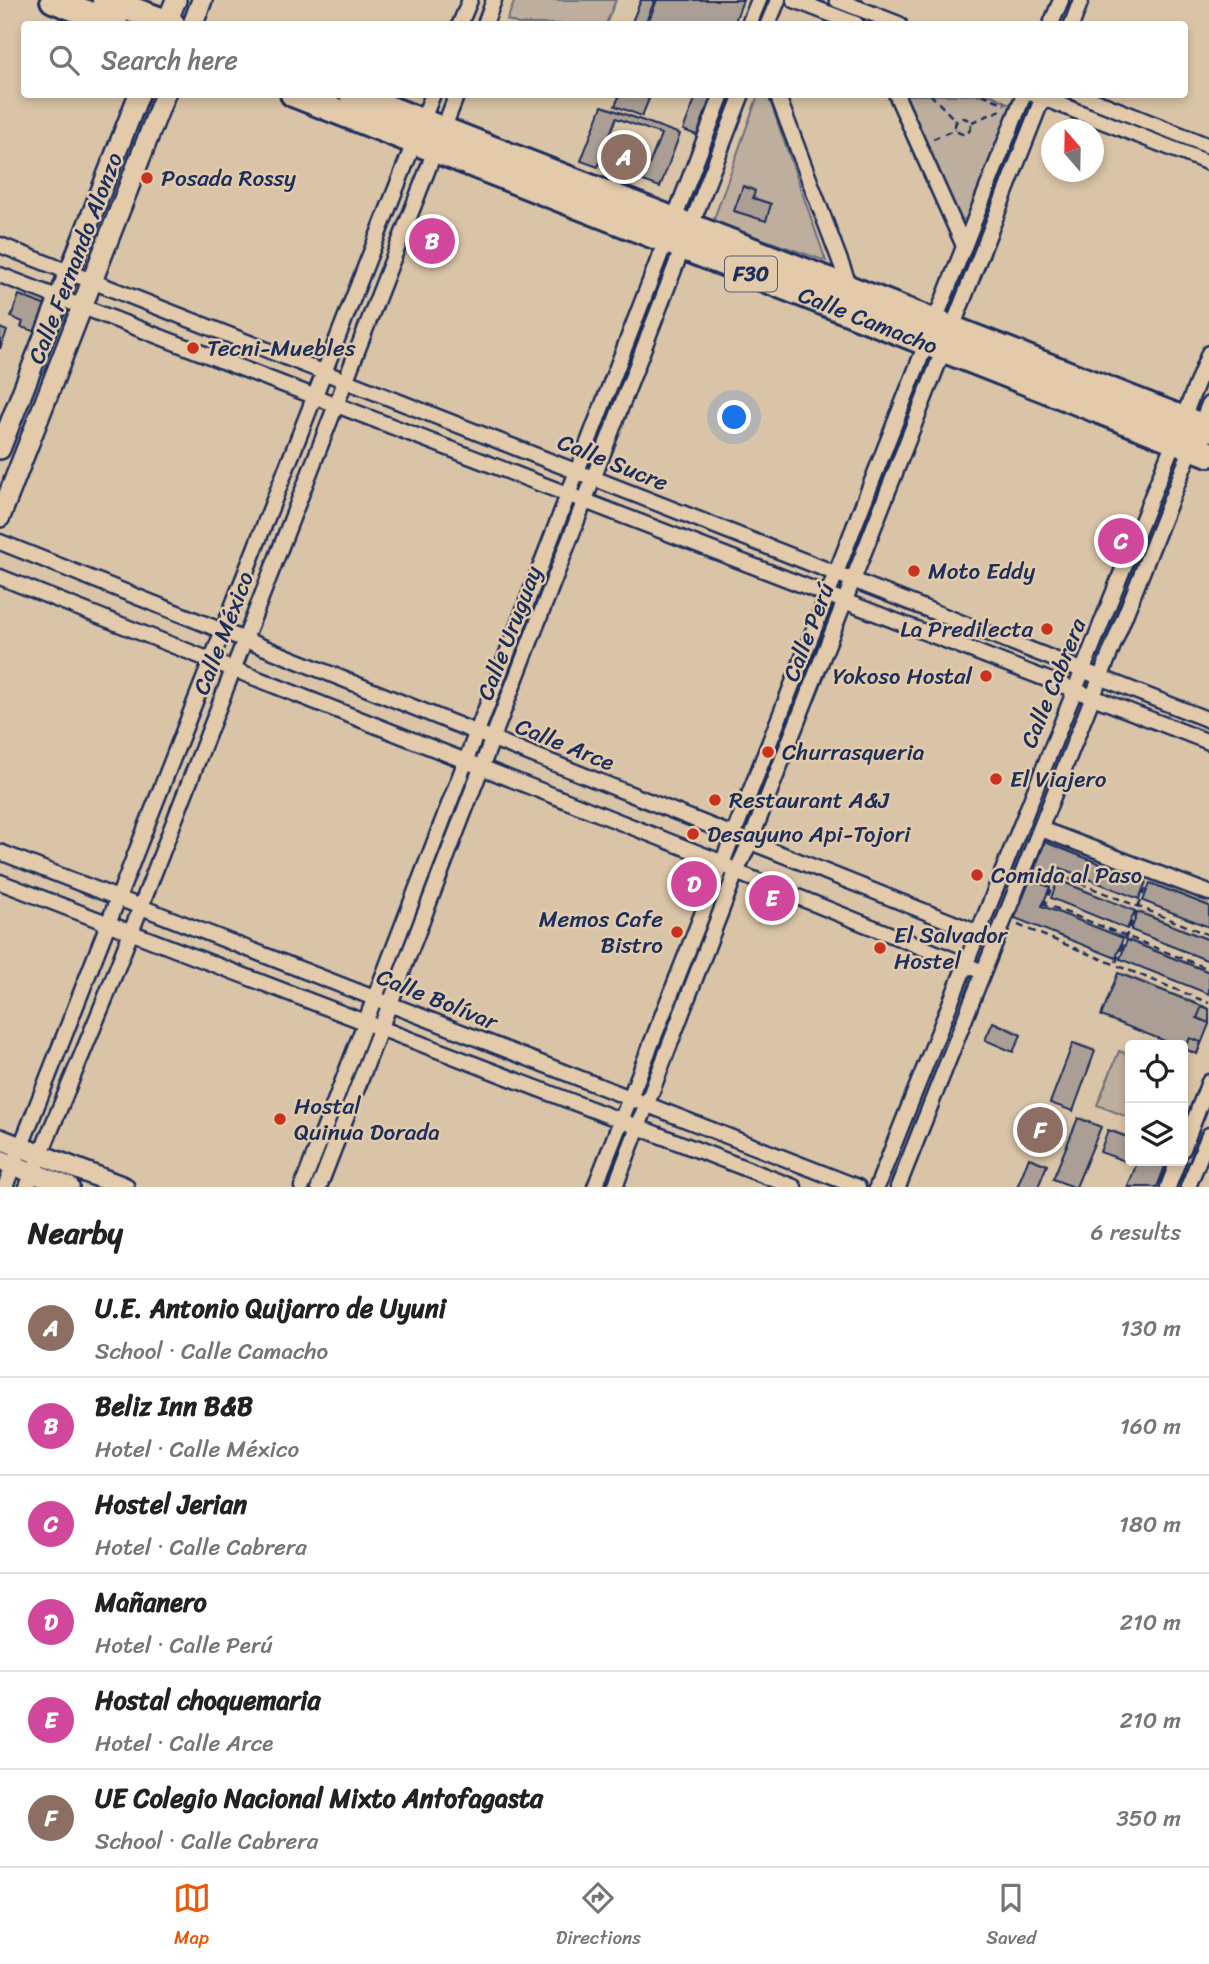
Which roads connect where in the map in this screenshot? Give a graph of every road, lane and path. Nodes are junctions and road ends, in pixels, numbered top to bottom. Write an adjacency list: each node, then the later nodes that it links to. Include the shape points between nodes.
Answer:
1 (52, 0): 13 (highway)
2 (105, 0): 12 (highway)
3 (202, 0): 14 (main road)
4 (470, 0): 15 (street)
5 (494, 0): 16 (street)
6 (759, 0): 17 (street)
7 (778, 0): 18 (street)
8 (794, 0): 19 (street)
9 (837, 0): 20 (street)
10 (1061, 0): 21 (street)
11 (1081, 0): 22 (street)
12 (170, 18)
13 (107, 21)
14 (193, 21)
15 (461, 21)
16 (486, 21)
17 (750, 21)
18 (769, 21)
19 (848, 21)
20 (891, 21)
21 (1052, 21)
22 (1073, 21)
23 (137, 98): 49 (main road, Calle Fernando Alonzo)
24 (163, 98): 51 (main road, Calle Fernando Alonzo)
25 (306, 98): 42 (highway, Calle Camacho / F30)
26 (359, 98): 42 (highway, Calle Camacho / F30)
27 (433, 98): 42 (street, Calle México)
28 (454, 98): 42 (street, Calle México)
29 (721, 98): 46 (street, Calle Uruguay)
30 (740, 98): 46 (street, Calle Uruguay)
31 (779, 98): 52 (street)
32 (898, 98): 48 (street)
33 (934, 98): 39 (path)
34 (989, 98): 40 (path, via 1007,109)
35 (1022, 98): 48 (street, Calle Perú)
36 (1039, 98): 55 (street, Calle Perú)
37 (1045, 98): 45 (street)
38 (1088, 98): 44 (street)
39 (956, 121): 40 (path, via 965,117); 41 (path)
40 (971, 123): 41 (path, via 966,134)
41 (956, 129): 43 (path)
42 (429, 136): 46 (highway, Calle Camacho / F30); 57 (street, Calle México); 58 (street, Calle México)
43 (929, 141)
44 (1209, 146)
45 (1209, 163)
46 (678, 234): 52 (highway, Calle Camacho / F30); 55 (highway, Calle Camacho / F30); 63 (street, Calle Uruguay); 64 (street, Calle Uruguay)
47 (0, 245): 49 (street, Calle Sucre)
48 (964, 246): 55 (street, Calle Perú)
49 (69, 273): 51 (street, Calle Sucre); 53 (main road, Calle Fernando Alonzo)
50 (0, 275): 53 (street, Calle Sucre)
51 (92, 282): 54 (main road, Calle Fernando Alonzo); 57 (street, Calle Sucre)
52 (851, 290): 55 (highway, Calle Camacho / F30)
53 (59, 298): 54 (street, Calle Sucre); 62 (main road, Calle Fernando Alonzo)
54 (82, 307): 59 (street, Calle Sucre); 67 (main road, Calle Fernando Alonzo)
55 (939, 336): 61 (highway, Calle Camacho / F30); 69 (street, Calle Perú); 71 (street, Calle Perú)
56 (1209, 353): 61 (street, Calle Cabrera)
57 (324, 373): 58 (street, Calle Sucre); 59 (street, Calle México)
58 (345, 382): 60 (street, Calle México); 63 (street, Calle Sucre)
59 (314, 398): 60 (street, Calle Sucre); 74 (street, Calle México)
60 (336, 406): 65 (street, Calle Sucre); 75 (street, Calle México)
61 (1197, 431): 78 (street, Calle Cabrera); 79 (street, Calle Cabrera)
62 (0, 449)
63 (577, 473): 64 (street, Calle Sucre); 65 (street, Calle Uruguay)
64 (593, 480): 66 (street, Calle Uruguay); 69 (street, Calle Sucre)
65 (568, 496): 66 (street, Calle Sucre); 83 (street, Calle Uruguay)
66 (584, 502): 72 (street, Calle Sucre); 84 (street, Calle Uruguay)
67 (0, 517)
68 (0, 542): 74 (street, Calle Arce)
69 (835, 575): 71 (street, Calle Sucre); 72 (street, Calle Perú)
70 (0, 577): 76 (street)
71 (853, 582): 73 (street, Calle Perú); 78 (street, Calle Sucre)
72 (827, 596): 73 (street, Calle Sucre); 89 (street, Calle Perú)
73 (844, 604): 80 (street, Calle Sucre); 90 (street, Calle Perú)
74 (223, 631): 75 (street, Calle Arce); 76 (street, Calle México)
75 (245, 640): 77 (street, Calle México); 83 (street, Calle Arce)
76 (211, 661): 77 (street); 97 (street, Calle México)
77 (233, 669): 86 (street); 98 (street, Calle México)
78 (1083, 670): 79 (street, Calle Sucre); 80 (street, Calle Cabrera)
79 (1100, 678): 81 (street, Calle Cabrera); 82 (street, Calle Sucre)
80 (1075, 690): 81 (street, Calle Sucre); 102 (street, Calle Cabrera)
81 (1093, 697): 85 (street, Calle Sucre); 88 (street, Calle Cabrera)
82 (1209, 720)
83 (477, 733): 84 (street, Calle Arce); 86 (street, Calle Uruguay)
84 (492, 739): 87 (street, Calle Uruguay); 89 (street, Calle Arce)
85 (1209, 742)
86 (465, 761): 87 (street); 111 (street, Calle Uruguay)
87 (481, 767): 92 (street); 113 (street, Calle Uruguay)
88 (1041, 829): 94 (street); 100 (street, Calle Cabrera)
89 (733, 835): 90 (street, Calle Arce); 92 (street, Calle Perú)
90 (751, 842): 93 (street, Calle Perú); 102 (street, Calle Arce)
91 (0, 852): 97 (street, Calle Bolívar)
92 (721, 862): 93 (street); 117 (street, Calle Perú)
93 (736, 872): 108 (street); 118 (street, Calle Perú)
94 (1153, 872): 96 (street); 99 (path)
95 (0, 881): 101 (street, Calle Bolívar)
96 (1209, 893)
97 (118, 898): 98 (street, Calle Bolívar); 101 (street, Calle México)
98 (140, 907): 103 (street, Calle México); 111 (street, Calle Bolívar)
99 (1138, 907): 104 (path); 105 (path); 105 (path, via 1057,874 1052,886 1045,904)
100 (1004, 920): 106 (street, Calle Cabrera); 107 (path)
101 (108, 923): 103 (street, Calle Bolívar); 125 (street, Calle México)
102 (979, 931): 106 (street, Calle Arce); 108 (street, Calle Cabrera)
103 (131, 932): 114 (street, Calle Bolívar); 124 (street, Calle México)
104 (1209, 935)
105 (1126, 936): 107 (path); 109 (path)
106 (996, 940): 110 (street, Calle Cabrera)
107 (1115, 963): 112 (path)
108 (966, 965): 110 (street); 137 (street, Calle Cabrera)
109 (1209, 969)
110 (984, 972): 138 (street, Calle Cabrera)
111 (374, 999): 113 (street, Calle Bolívar); 114 (street, Calle Uruguay)
112 (1209, 1003)
113 (389, 1005): 115 (street, Calle Uruguay); 117 (street, Calle Bolívar)
114 (365, 1023): 115 (street, Calle Bolívar); 131 (street, Calle Uruguay)
115 (380, 1029): 119 (street, Calle Bolívar); 132 (street, Calle Uruguay)
116 (1209, 1082): 122 (street)
117 (629, 1100): 118 (street, Calle Bolívar); 119 (street, Calle Perú)
118 (647, 1106): 120 (street, Calle Perú); 136 (street, Calle Bolívar)
119 (620, 1122): 120 (street, Calle Bolívar); 133 (street, Calle Perú)
120 (638, 1129): 134 (street, Calle Perú); 135 (street, Calle Bolívar)
121 (1209, 1135): 140 (street)
122 (1188, 1136)
123 (0, 1139): 125 (main road)
124 (40, 1155): 125 (main road); 127 (street, Calle México); 130 (main road)
125 (11, 1157): 127 (main road); 128 (street, Calle México)
126 (1176, 1166): 139 (street)
127 (30, 1180): 129 (main road)
128 (5, 1187)
129 (69, 1187)
130 (124, 1187)
131 (302, 1187)
132 (319, 1187)
133 (595, 1187)
134 (615, 1187)
135 (794, 1187)
136 (858, 1187)
137 (877, 1187)
138 (898, 1187)
139 (1168, 1187)
140 (1188, 1187)

